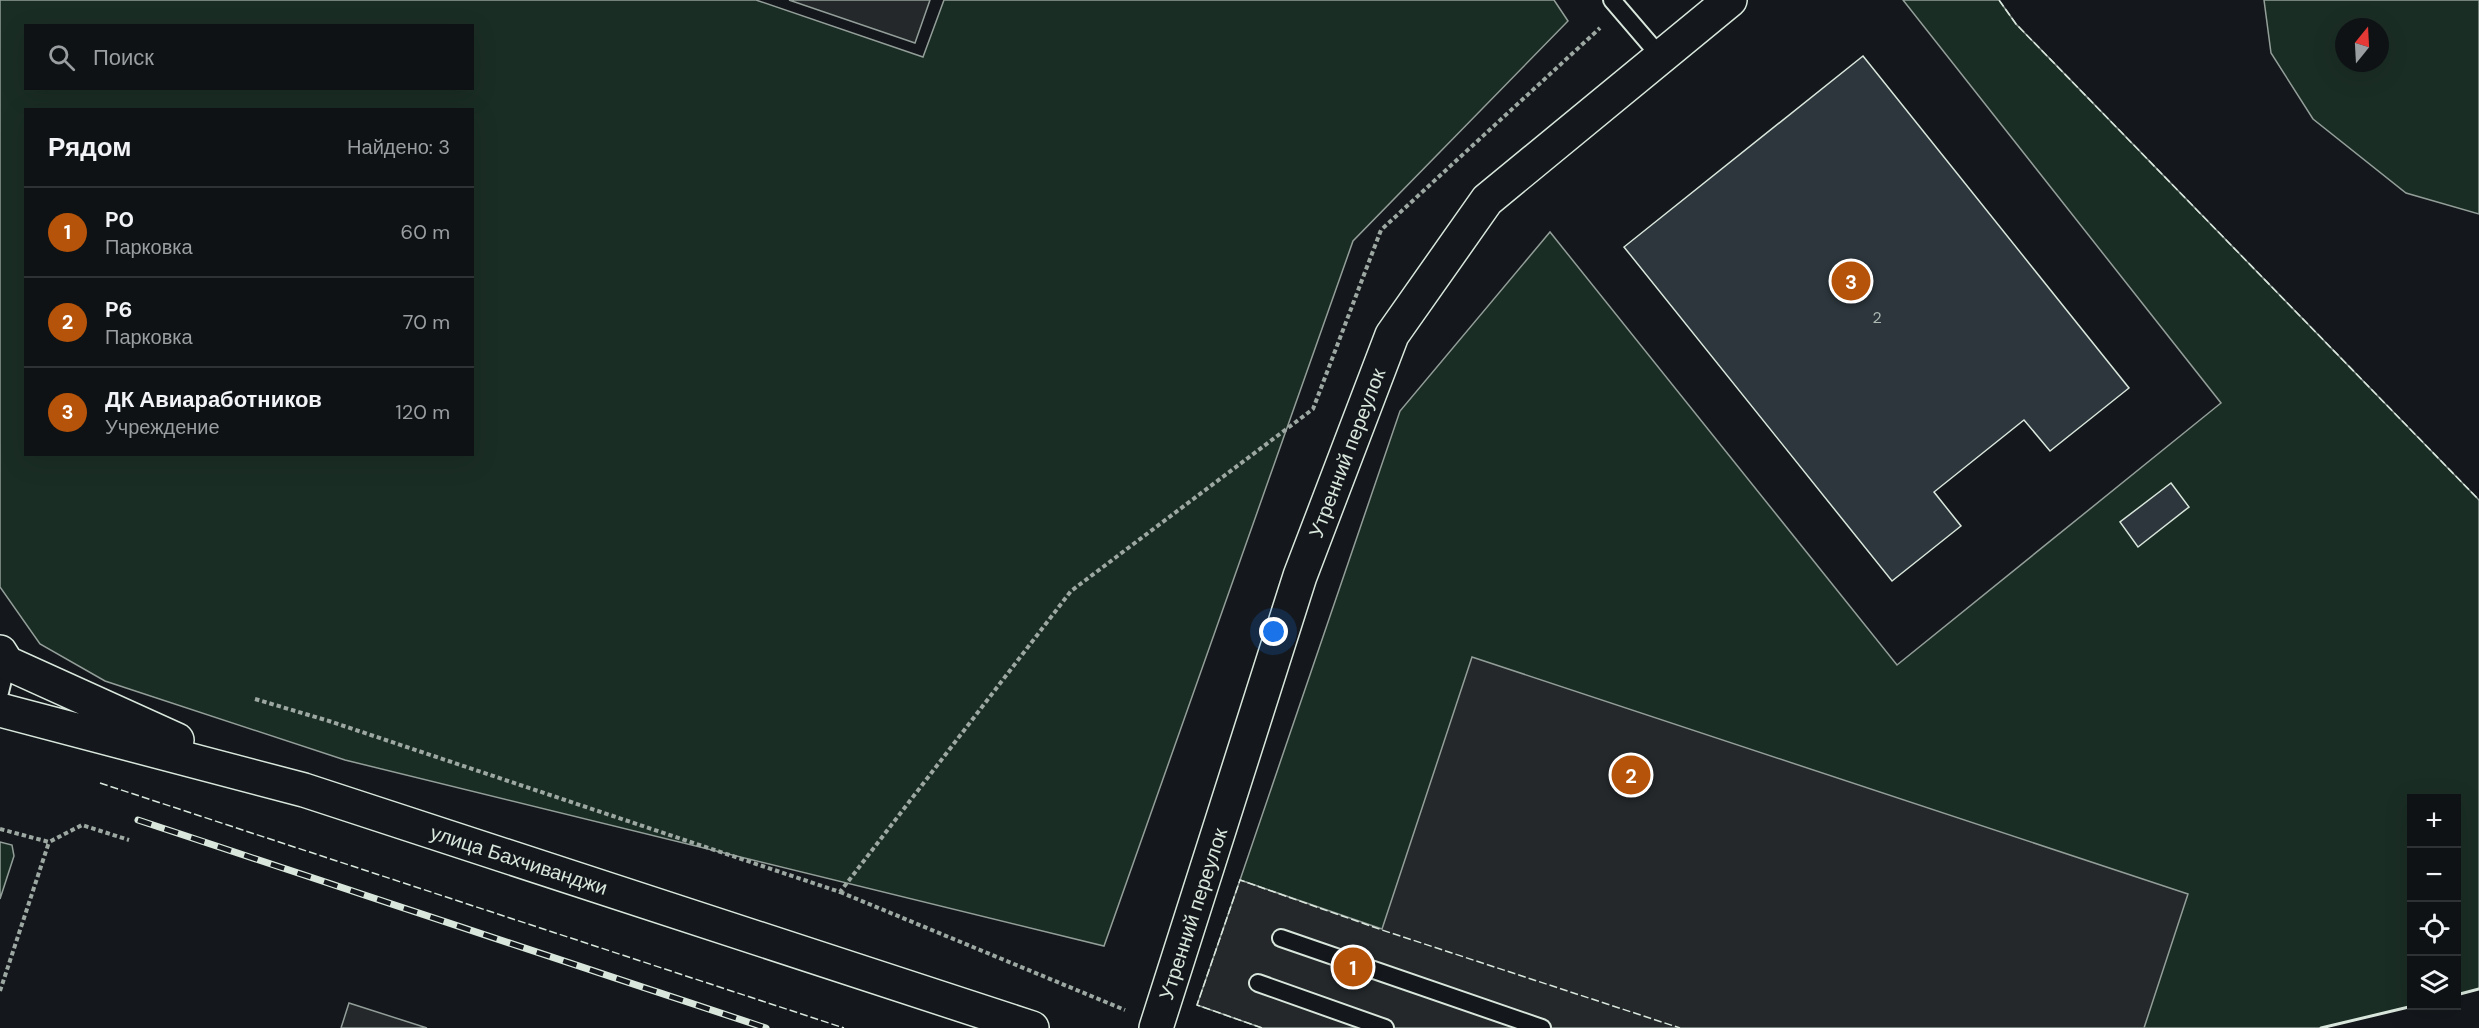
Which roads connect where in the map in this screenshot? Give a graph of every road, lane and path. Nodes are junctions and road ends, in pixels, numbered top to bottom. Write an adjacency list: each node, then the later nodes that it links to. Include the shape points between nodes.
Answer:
1 (1730, 0): 3 (main road, Утренний переулок)
2 (1616, 5): 3 (lane); 11 (path, via 1381,230 1313,409 1071,591)
3 (1660, 56): 15 (main road, Утренний переулок, via 1487,200 1392,335 1300,576)
4 (2, 669): 7 (main road)
5 (255, 699): 11 (path)
6 (0, 710): 7 (main road, улица Бахчиванджи)
7 (304, 790): 16 (main road, улица Бахчиванджи)
8 (0, 829): 10 (path)
9 (129, 840): 10 (path, via 82,825)
10 (49, 842): 14 (path)
11 (840, 892): 15 (path)
12 (1281, 938): 18 (lane)
13 (1258, 983): 17 (lane)
14 (0, 991)
15 (1157, 1026)
16 (1032, 1028)
17 (1385, 1028)
18 (1542, 1028)

